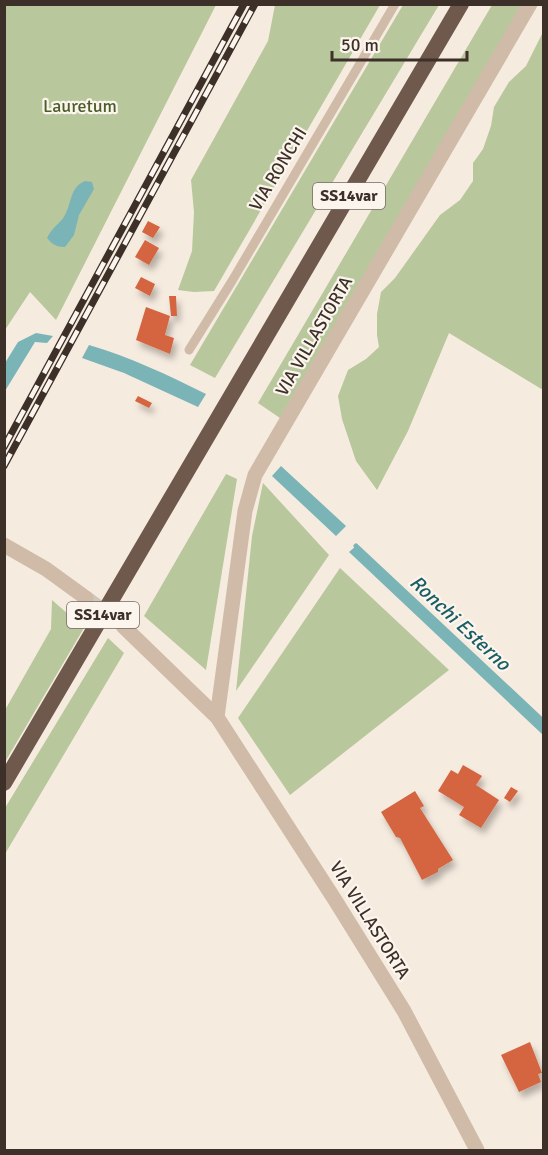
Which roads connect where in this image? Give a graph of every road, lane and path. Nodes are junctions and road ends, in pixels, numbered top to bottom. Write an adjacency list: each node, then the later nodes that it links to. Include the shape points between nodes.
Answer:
1 (395, 4): 4 (lane, VIA RONCHI)
2 (462, 4): 9 (highway, SS14var)
3 (530, 4): 8 (street, VIA VILLASTORTA, via 255,475 245,511)
4 (189, 350)
5 (4, 545): 6 (street)
6 (86, 598)
7 (123, 627): 8 (street, VIA VILLASTORTA)
8 (217, 717): 10 (street, VIA VILLASTORTA, via 404,1011)
9 (4, 783)
10 (477, 1150)

